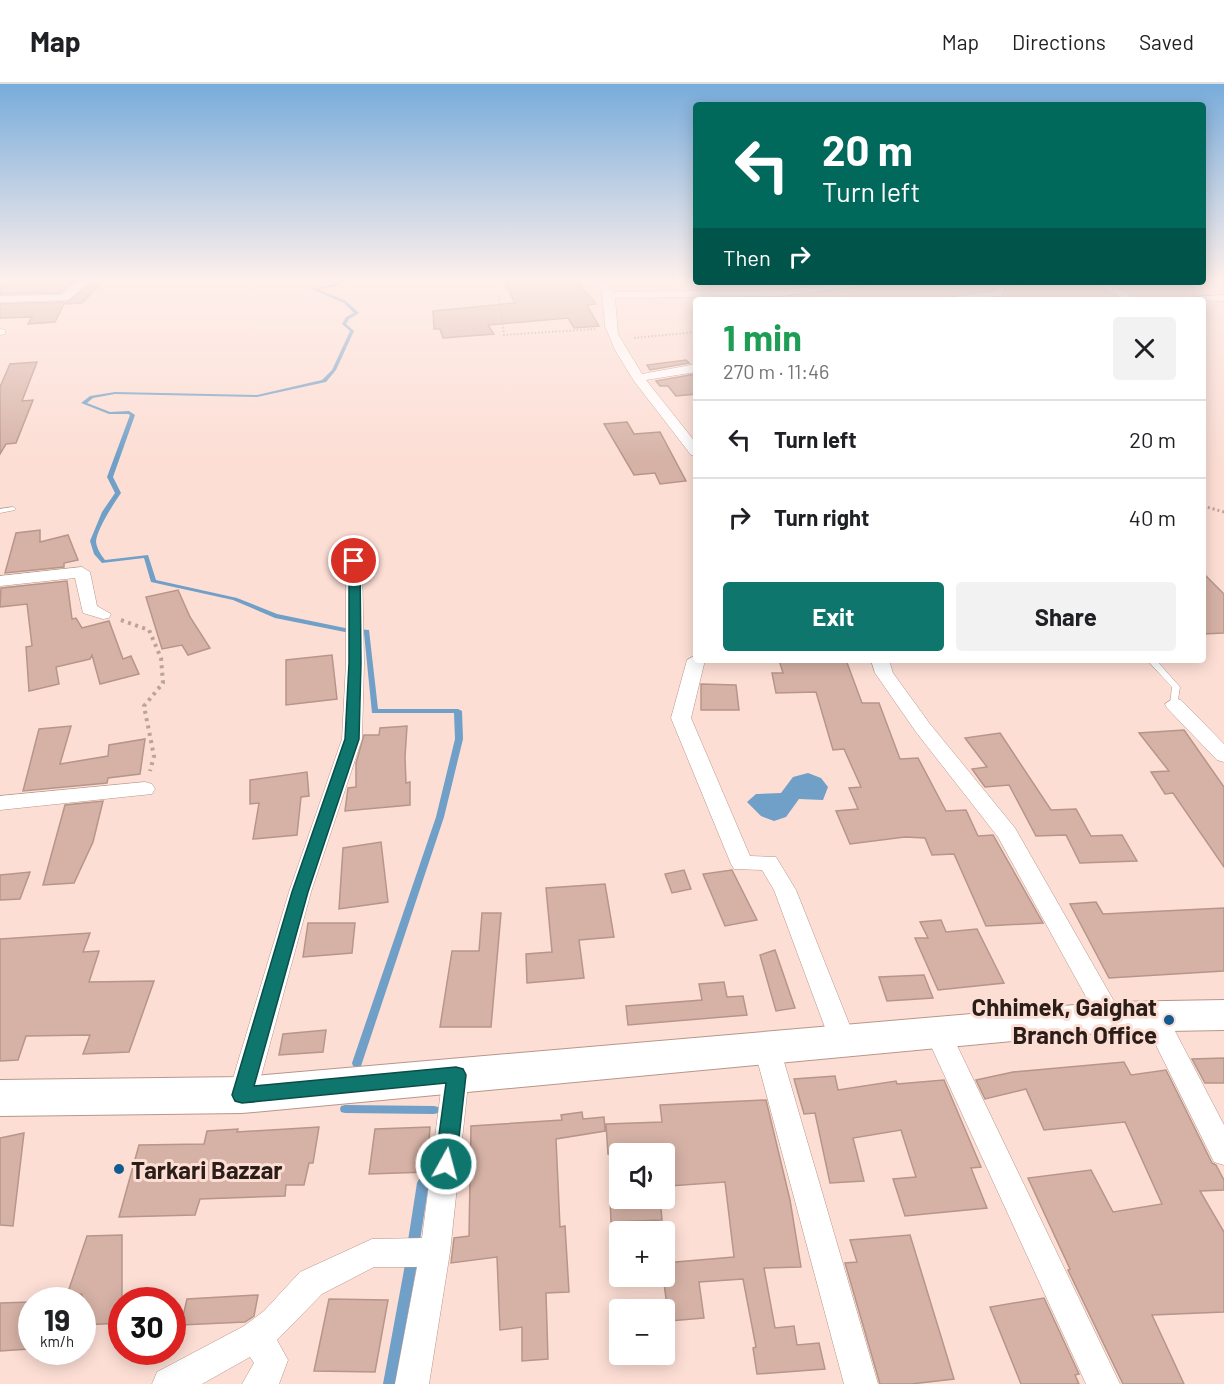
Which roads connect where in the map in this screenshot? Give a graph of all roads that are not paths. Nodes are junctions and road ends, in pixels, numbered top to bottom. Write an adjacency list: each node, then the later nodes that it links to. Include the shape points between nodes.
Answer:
1 (616, 339): 3 (street)
2 (693, 369): 3 (street)
3 (638, 378): 4 (street)
4 (693, 448)
5 (13, 509): 6 (lane)
6 (0, 511)
7 (354, 561): 24 (street, via 352,739 300,892)
8 (0, 581): 9 (street, via 82,572 90,609)
9 (103, 614)
10 (695, 663): 21 (street, via 681,718 742,864 768,862 785,891)
11 (881, 663): 18 (street, via 923,728 1007,833)
12 (1154, 663): 13 (lane, via 1176,687)
13 (1174, 704): 14 (street)
14 (1224, 756)
15 (145, 789): 16 (street)
16 (0, 803)
17 (1224, 1015): 19 (main road)
18 (1110, 1017): 19 (main road); 20 (main road)
19 (1155, 1017): 26 (street)
20 (938, 1033): 21 (main road); 33 (street)
21 (843, 1041): 22 (main road)
22 (767, 1048): 23 (main road); 32 (street)
23 (456, 1075): 24 (main road); 27 (street)
24 (242, 1095): 25 (main road)
25 (0, 1098)
26 (1224, 1153)
27 (433, 1252): 28 (street, via 372,1253 311,1283 275,1322); 31 (street)
28 (255, 1337): 29 (street); 30 (street, via 272,1360)
29 (169, 1384)
30 (259, 1384)
31 (412, 1384)
32 (861, 1384)
33 (1103, 1384)

